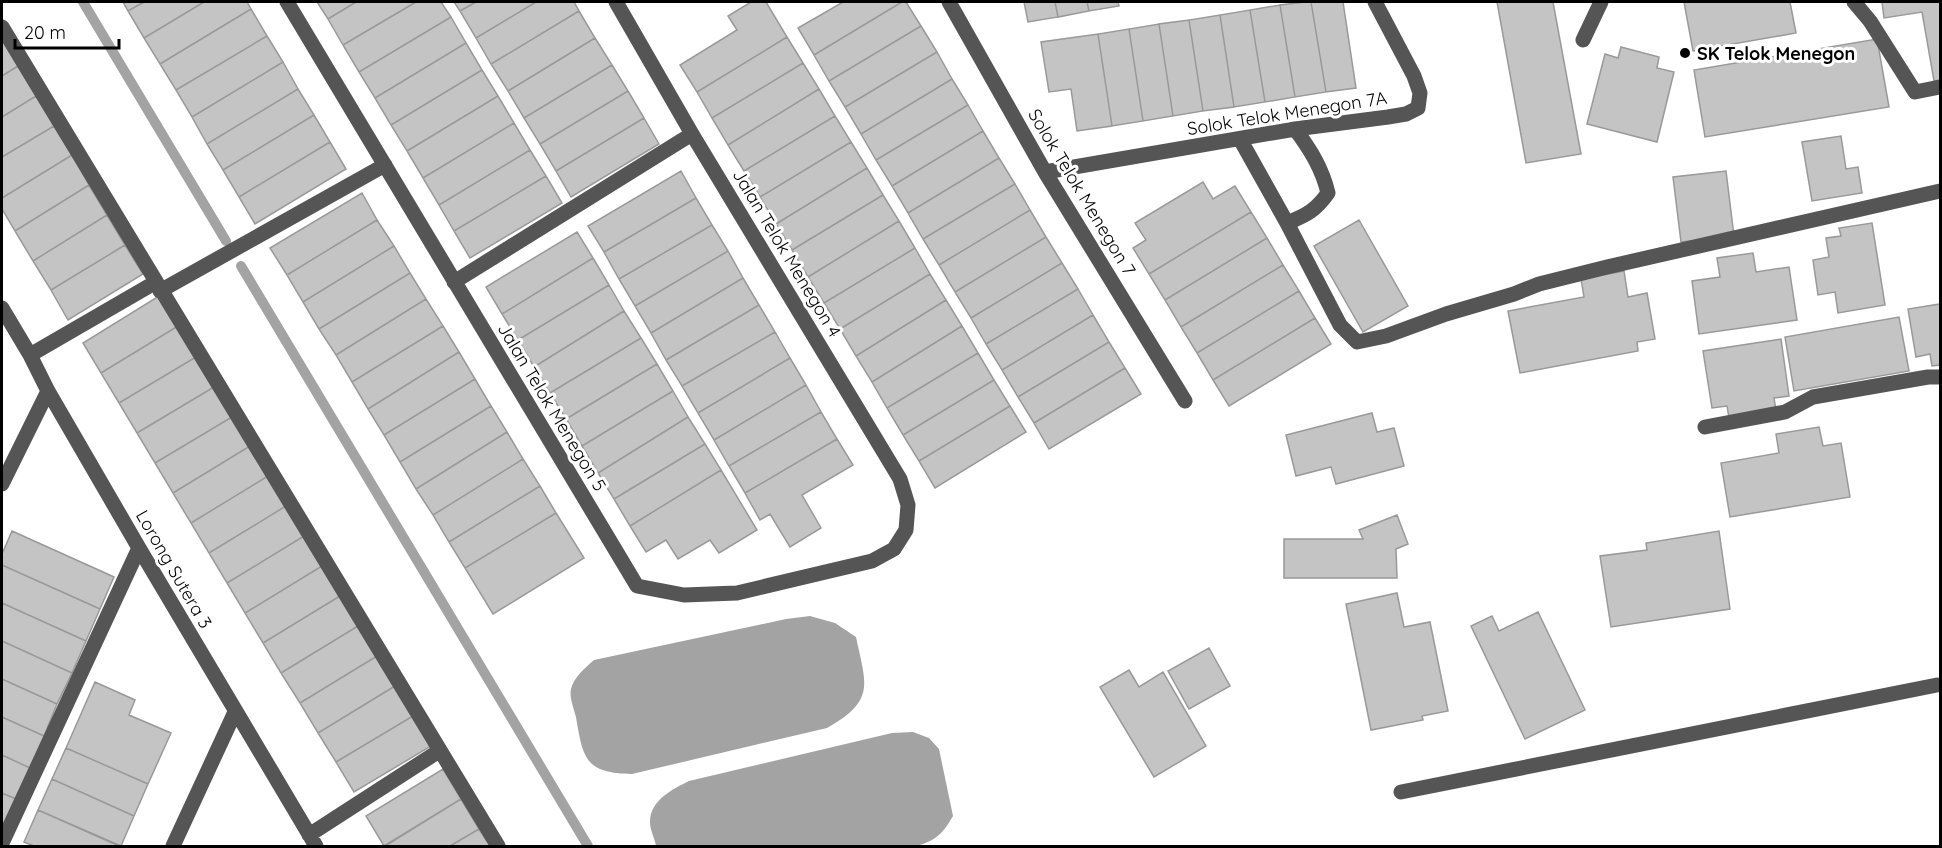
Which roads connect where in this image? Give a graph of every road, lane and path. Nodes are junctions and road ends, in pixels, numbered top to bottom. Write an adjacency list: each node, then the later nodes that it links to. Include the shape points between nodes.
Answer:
1 (286, 2): 13 (street, Jalan Telok Menegon 5)
2 (616, 2): 11 (street, Jalan Telok Menegon 4)
3 (949, 2): 14 (street, Solok Telok Menegon 7)
4 (1375, 2): 10 (street, Solok Telok Menegon 7A, via 1414,76 1420,93 1418,108 1406,114)
5 (1601, 2): 8 (street)
6 (1854, 2): 9 (street, via 1915,92)
7 (2, 27): 18 (street)
8 (1583, 40)
9 (1941, 87)
10 (1295, 129): 12 (street, Solok Telok Menegon 7A); 16 (street, via 1324,176 1328,193 1319,207)
11 (692, 134): 17 (street); 26 (street, Jalan Telok Menegon 4, via 900,479 908,505)
12 (1240, 139): 14 (street, Solok Telok Menegon 7A); 16 (street)
13 (385, 165): 17 (street, Jalan Telok Menegon 5); 18 (street)
14 (1045, 172): 23 (street, Solok Telok Menegon 7)
15 (1941, 191): 16 (street, via 1539,284 1386,336 1357,342 1340,325)
16 (1287, 223)
17 (454, 282): 26 (street, Jalan Telok Menegon 5, via 637,586 684,595 737,593 872,561 894,549)
18 (158, 286): 20 (street); 30 (street)
19 (2, 308): 20 (street, Lorong Sutera 3)
20 (30, 355): 22 (street, Lorong Sutera 3)
21 (1941, 377): 24 (street, via 1813,397 1785,412)
22 (48, 391): 25 (street); 27 (street, Lorong Sutera 3)
23 (1185, 401)
24 (1705, 427)
25 (2, 484)
26 (906, 530)
27 (139, 548): 29 (street, Lorong Sutera 3); 33 (street)
28 (1939, 689): 31 (street)
29 (235, 712): 32 (street, Lorong Sutera 3); 34 (street)
30 (439, 751): 32 (street); 35 (street)
31 (1401, 792)
32 (313, 841)
33 (2, 843)
34 (173, 846)
35 (498, 846)

